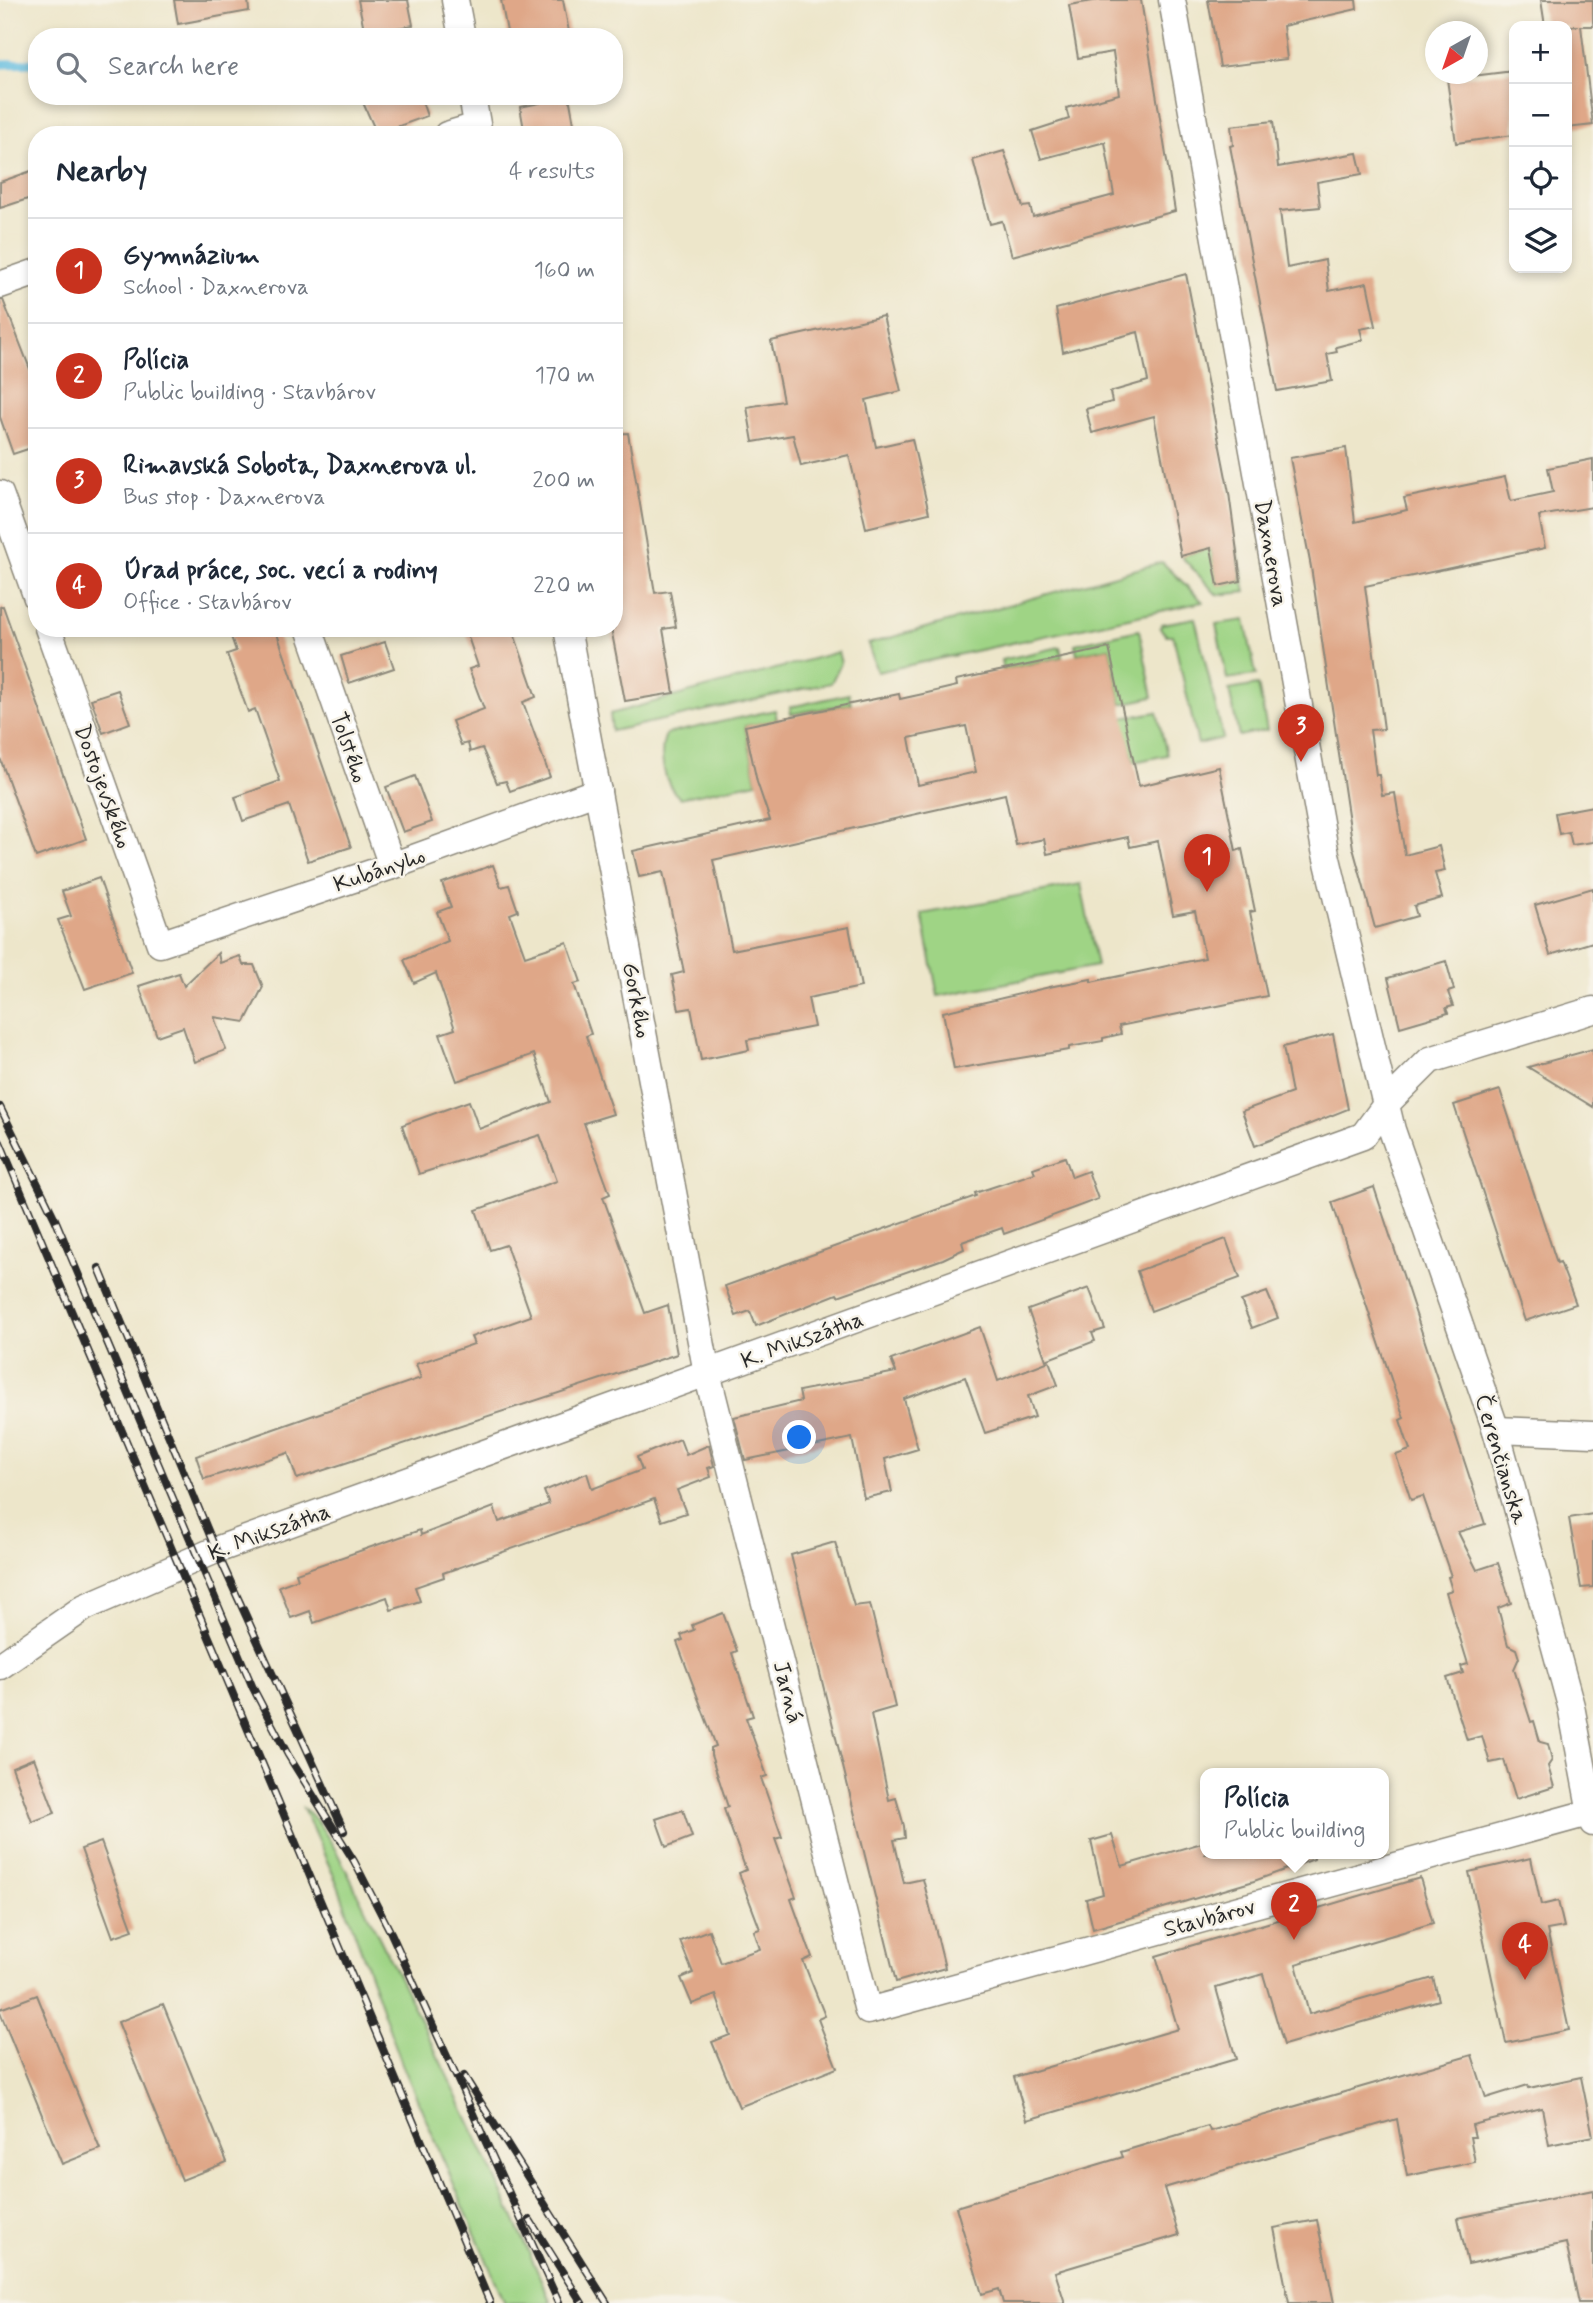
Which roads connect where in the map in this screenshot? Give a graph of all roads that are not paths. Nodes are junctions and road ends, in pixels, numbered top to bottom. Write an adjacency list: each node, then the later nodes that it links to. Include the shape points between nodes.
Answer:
1 (455, 0): 3 (street)
2 (1172, 0): 17 (street, Daxnerova, via 1325,850 1363,1017)
3 (460, 28)
4 (474, 105): 5 (street)
5 (477, 126)
6 (28, 275): 7 (street)
7 (0, 285)
8 (0, 494): 9 (street)
9 (28, 573)
10 (51, 637): 15 (street, Dostojevského)
11 (312, 637): 14 (street, Tolstého)
12 (570, 637): 13 (street, Gorkého)
13 (598, 791): 14 (street, Kubányho); 18 (street, Gorkého)
14 (392, 866): 15 (street, Kubányho)
15 (160, 944)
16 (1593, 1010): 17 (street, K. Mikszátha, via 1430,1060)
17 (1388, 1102): 18 (street, K. Mikszátha, via 1363,1136); 19 (street, Čerenčianska, via 1392,1130)
18 (707, 1373): 21 (street, K. Mikszátha, via 216,1550 85,1607); 23 (street, Jarná)
19 (1496, 1430): 20 (street); 22 (street, Čerenčianska, via 1571,1706)
20 (1593, 1434)
21 (0, 1665)
22 (1592, 1818): 23 (street, Stavbárov, via 1410,1862)
23 (868, 2011)

